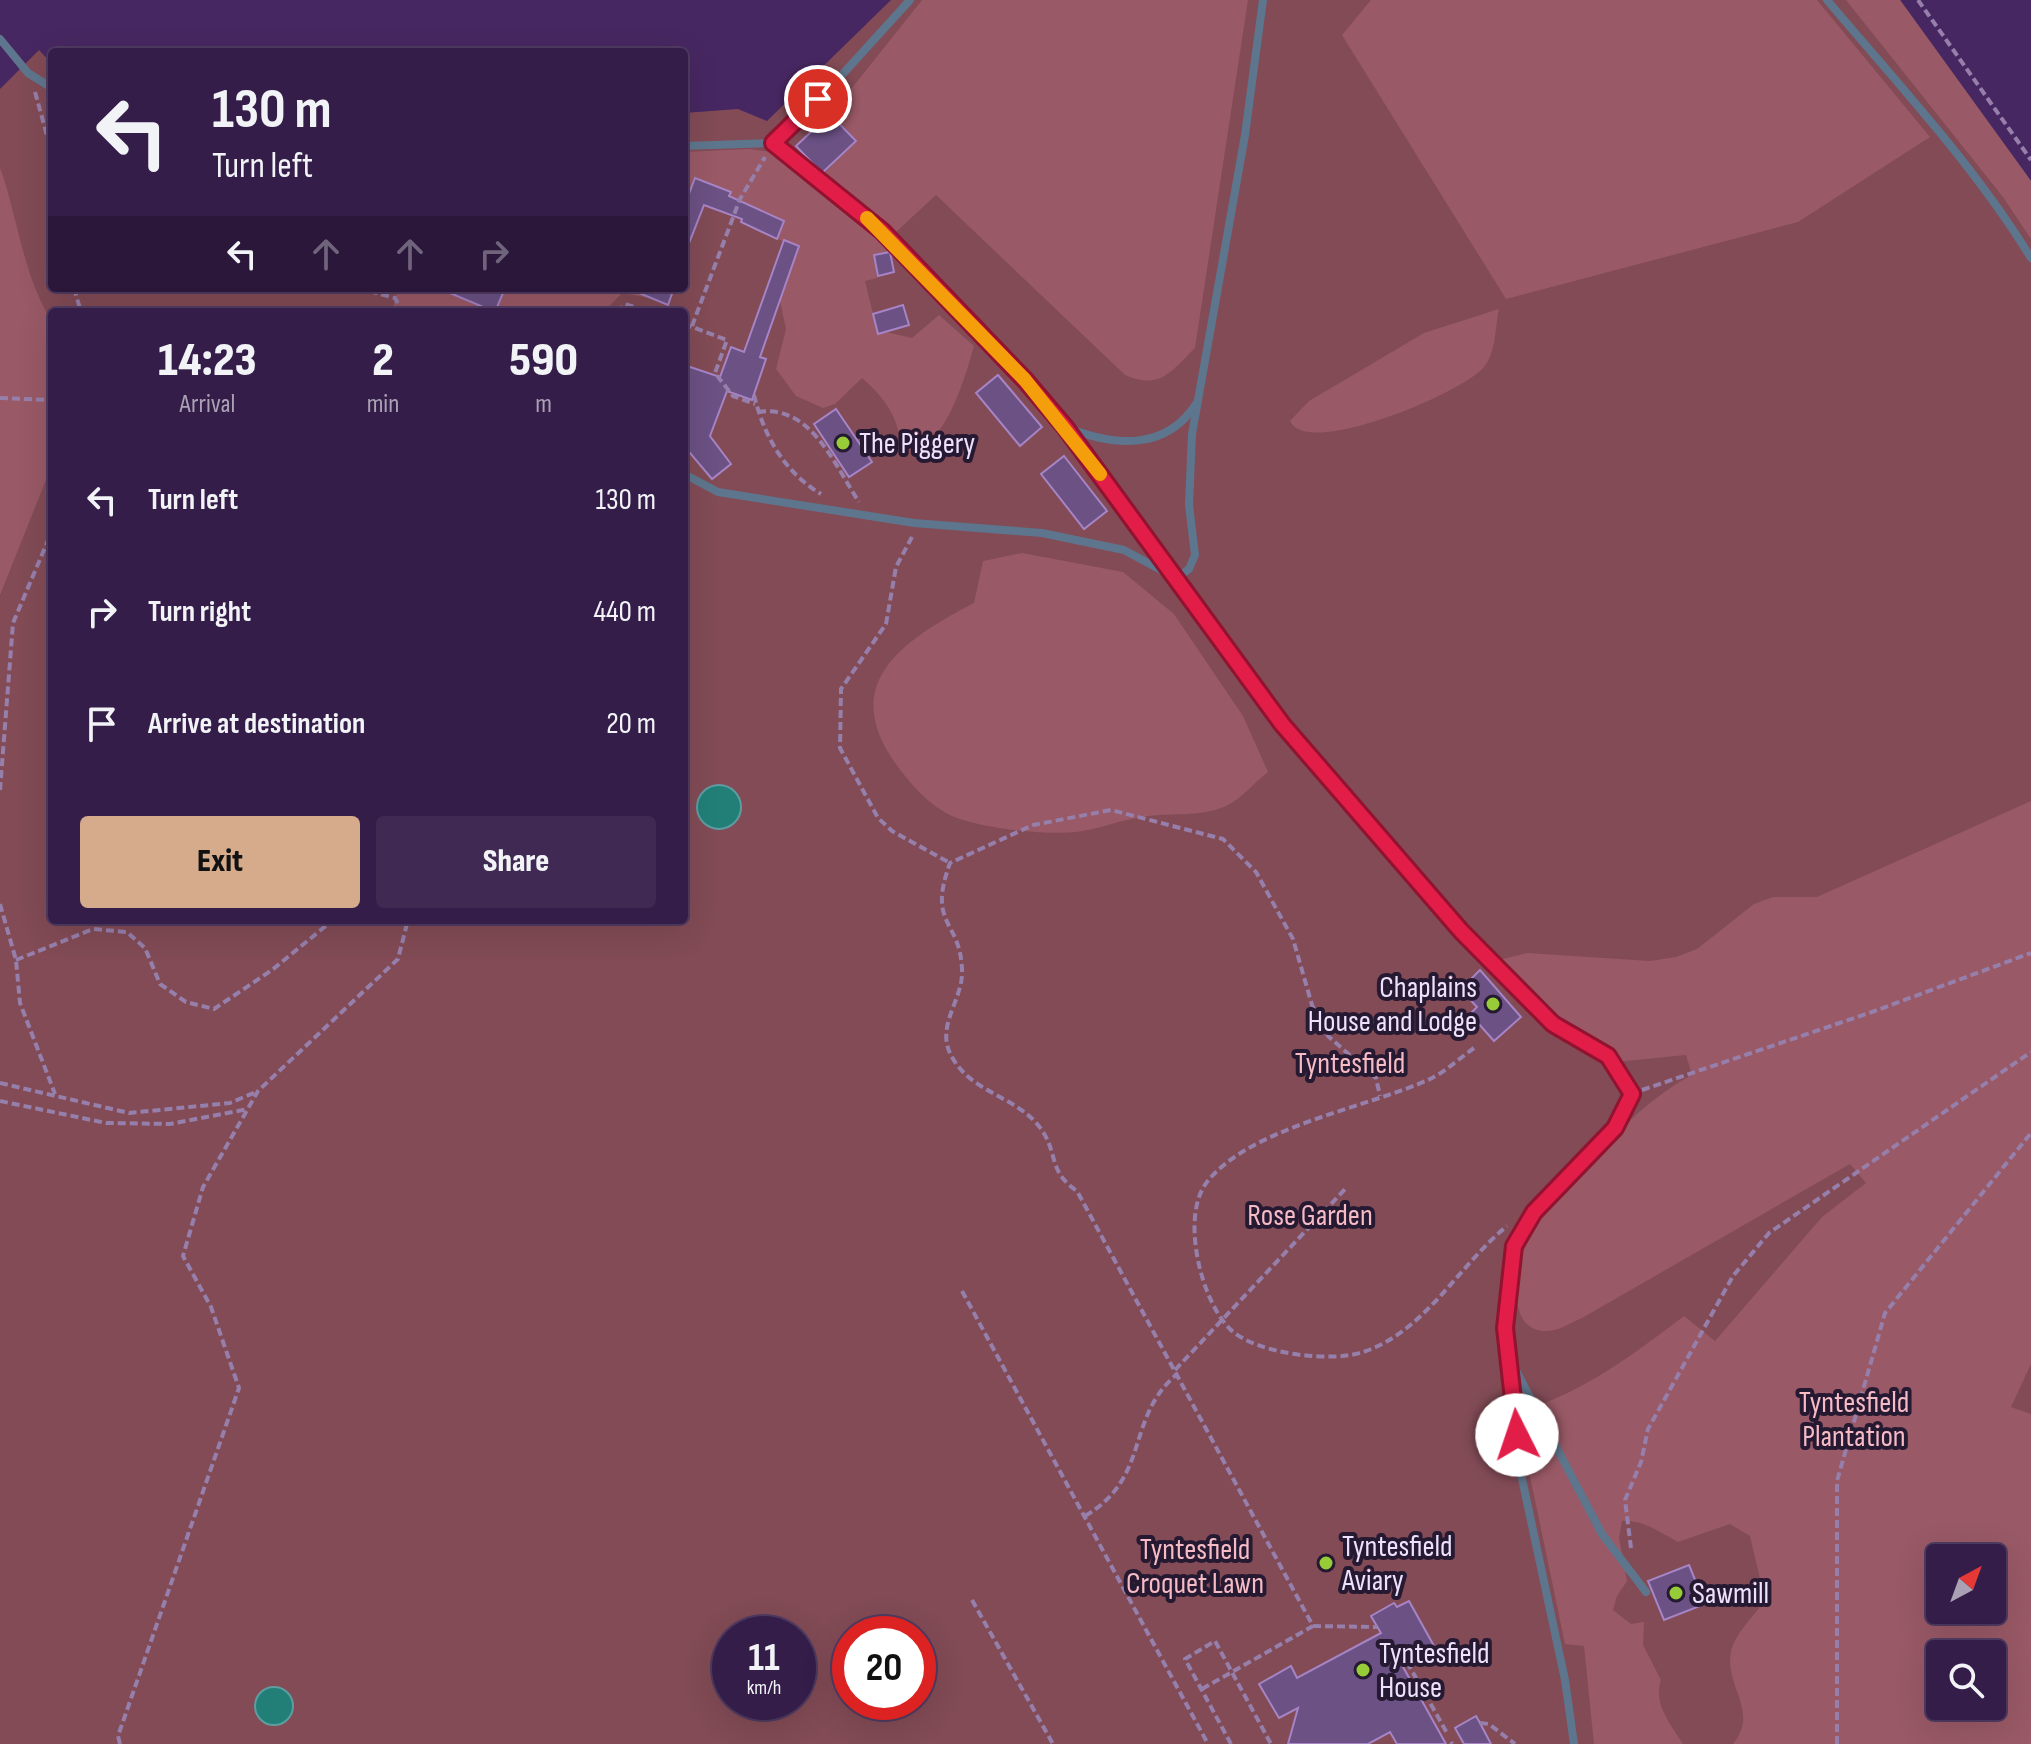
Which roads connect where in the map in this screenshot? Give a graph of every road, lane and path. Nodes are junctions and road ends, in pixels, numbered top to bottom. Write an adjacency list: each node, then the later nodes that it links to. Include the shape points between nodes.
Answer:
1 (910, 0): 9 (lane)
2 (1263, 0): 20 (lane)
3 (1827, 0): 12 (lane, via 1950,146)
4 (1918, 0): 11 (path)
5 (0, 39): 6 (lane)
6 (28, 73): 7 (lane); 8 (path)
7 (48, 86)
8 (48, 139)
9 (773, 143): 10 (lane); 16 (path, via 740,199); 23 (lane, via 882,231)
10 (688, 146)
11 (2031, 160)
12 (2031, 258)
13 (373, 292): 14 (path, via 395,298)
14 (401, 308)
15 (688, 325): 16 (path)
16 (692, 326): 21 (path, via 727,340 715,373 733,396)
17 (754, 395): 21 (path)
18 (0, 398): 19 (path)
19 (48, 400)
20 (1198, 400): 23 (lane, via 1162,435 1133,442 1102,441); 29 (lane, via 1189,505 1195,555)
21 (756, 404): 22 (path)
22 (758, 412): 25 (path, via 796,479); 26 (path, via 774,409 799,418)
23 (1065, 427): 29 (lane)
24 (688, 476): 26 (lane, via 718,492)
25 (833, 501)
26 (868, 516): 27 (lane)
27 (914, 523): 29 (lane, via 1042,533 1096,544 1124,550); 31 (path, via 896,567 886,624 841,689 840,748 878,818)
28 (48, 540): 30 (path, via 13,623)
29 (1177, 578): 42 (lane, via 1282,724 1461,931 1553,1024 1608,1056)
30 (0, 790)
31 (950, 863): 43 (path, via 1033,825 1111,810 1223,839 1256,872 1293,939 1312,1005 1328,1036 1376,1078); 52 (path, via 939,903 963,972 945,1030 950,1055 991,1094 1019,1107 1048,1139 1060,1179 1077,1191)
32 (0, 904): 36 (path)
33 (328, 924): 36 (path, via 214,1009 186,1002 160,984 145,948 127,932 93,929)
34 (407, 924): 40 (path, via 398,959)
35 (2031, 953): 42 (path)
36 (16, 960): 41 (path, via 20,1003)
37 (1474, 1048): 43 (path, via 1431,1079)
38 (2031, 1052): 54 (path, via 1769,1233 1733,1276 1648,1429 1625,1500)
39 (0, 1083): 41 (path)
40 (258, 1091): 41 (path, via 230,1103 129,1113); 64 (path, via 203,1187 183,1256 211,1307 239,1388 123,1721)
41 (55, 1094)
42 (1632, 1094): 51 (lane, via 1615,1128 1522,1227 1514,1246 1505,1328)
43 (1380, 1096): 50 (path, via 1266,1140 1232,1158 1205,1184 1194,1217 1195,1242 1211,1300)
44 (0, 1101): 45 (path, via 106,1123 170,1124)
45 (248, 1109)
46 (2031, 1133): 71 (path, via 1885,1313 1837,1481)
47 (1346, 1188): 50 (path)
48 (1510, 1224): 50 (path, via 1409,1327 1363,1353 1316,1358 1286,1352 1231,1331)
49 (962, 1291): 53 (path)
50 (1223, 1320): 52 (path)
51 (1511, 1361): 55 (lane, via 1602,1534); 70 (lane, via 1518,1460)
52 (1175, 1373): 53 (path, via 1149,1409 1129,1474); 57 (path)
53 (1085, 1516): 66 (path)
54 (1631, 1553)
55 (1646, 1592)
56 (972, 1600): 65 (path)
57 (1313, 1626): 58 (path); 60 (path)
58 (1377, 1627)
59 (1407, 1662): 63 (path)
60 (1232, 1671): 61 (path); 61 (path, via 1215,1641 1185,1659); 68 (path)
61 (1202, 1689): 67 (path)
62 (1480, 1723): 69 (path)
63 (1447, 1733)
64 (120, 1744)
65 (1053, 1744)
66 (1208, 1744)
67 (1231, 1744)
68 (1271, 1744)
69 (1515, 1744)
70 (1574, 1744)
71 (1837, 1744)

